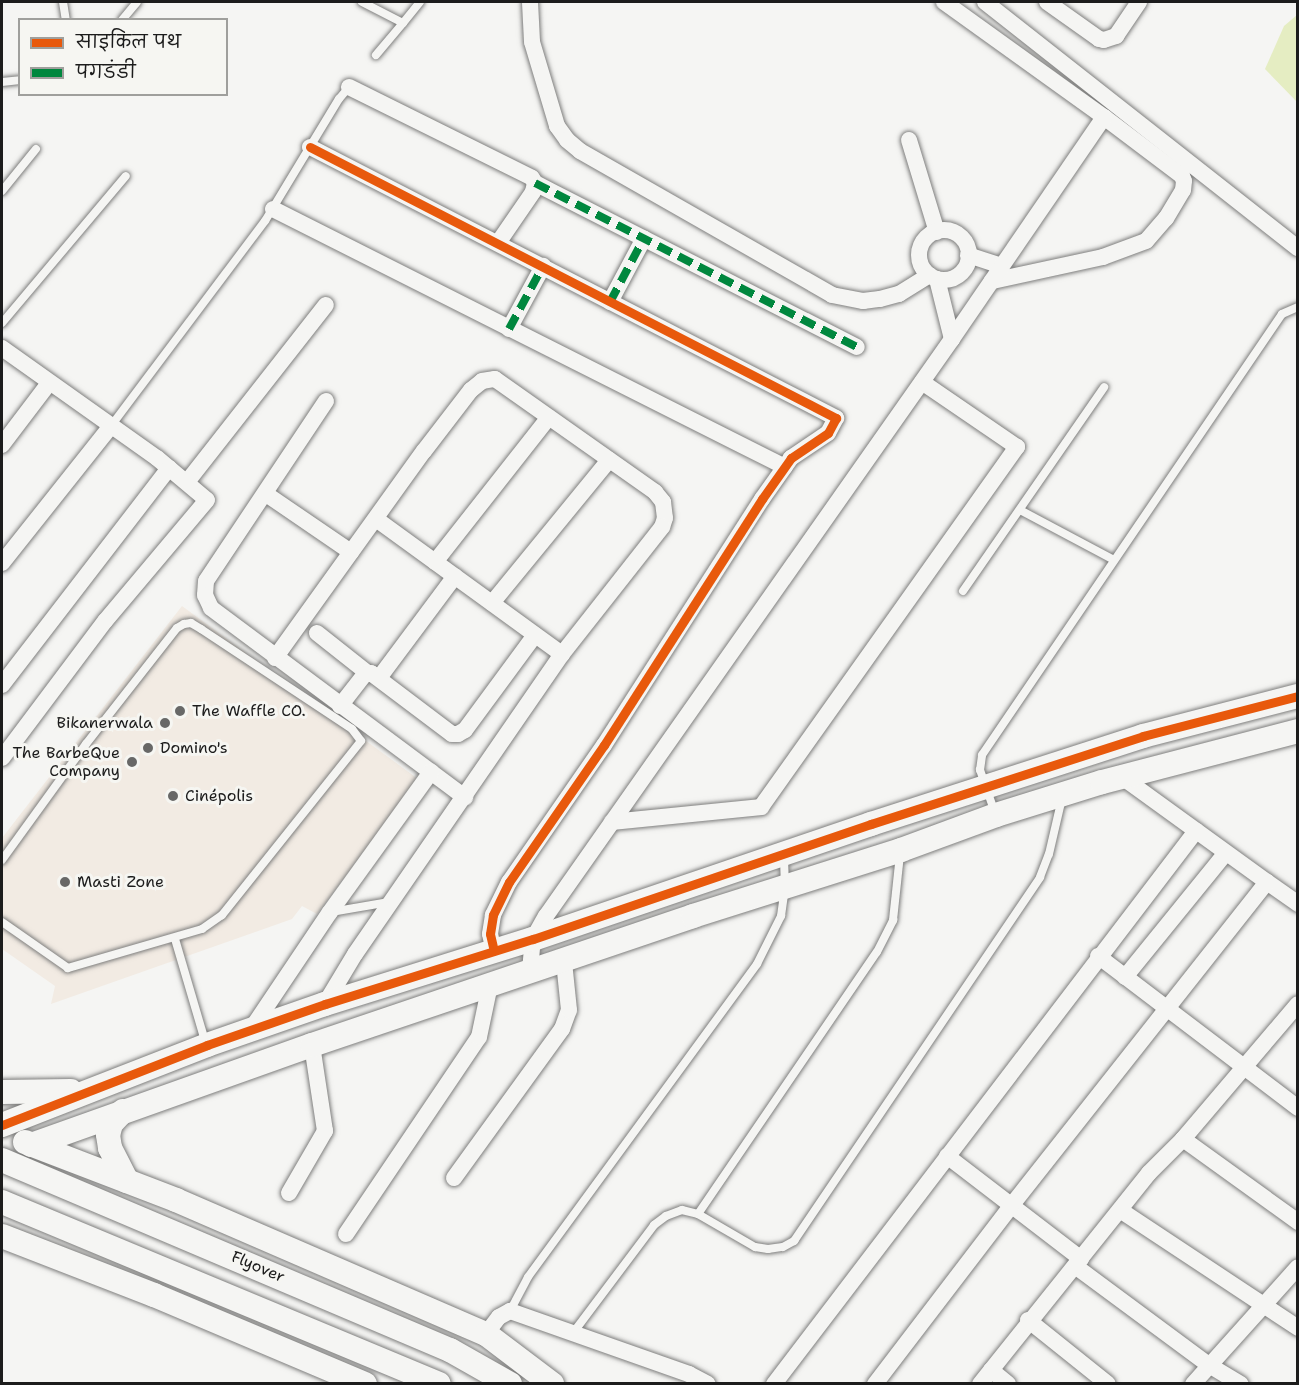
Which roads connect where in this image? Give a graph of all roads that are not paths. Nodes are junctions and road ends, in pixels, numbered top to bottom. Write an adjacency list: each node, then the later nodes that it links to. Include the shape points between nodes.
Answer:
1 (63, 2): 10 (lane)
2 (137, 2): 11 (lane)
3 (362, 2): 12 (lane)
4 (420, 2): 12 (lane)
5 (530, 2): 32 (street, via 532,42 557,126 580,151 832,295 863,301 880,299)
6 (944, 2): 17 (street)
7 (985, 2): 28 (street)
8 (1047, 2): 9 (street, via 1104,40 1116,36)
9 (1139, 2)
10 (66, 18)
11 (124, 18)
12 (403, 23): 13 (lane)
13 (376, 55)
14 (18, 80): 15 (lane)
15 (2, 82)
16 (349, 87): 19 (lane); 22 (street, via 532,177)
17 (1104, 117): 31 (street); 33 (street, via 1182,176 1183,190 1166,218 1146,241 1129,249)
18 (909, 140): 25 (street)
19 (310, 147): 24 (lane); 27 (street)
20 (36, 149): 23 (lane)
21 (126, 176): 37 (lane)
22 (535, 183): 26 (street); 27 (street, via 533,192)
23 (2, 191)
24 (273, 208): 38 (street); 47 (lane)
25 (937, 232): 29 (street, via 959,236); 32 (street, via 924,240 919,255 920,263)
26 (644, 238): 34 (street); 40 (street)
27 (498, 243): 30 (street)
28 (1298, 248)
29 (968, 255): 31 (street); 32 (street, via 959,275 944,280)
30 (543, 266): 34 (street); 38 (street)
31 (1001, 266): 33 (street)
32 (933, 277): 39 (street)
33 (992, 281): 39 (street)
34 (610, 302): 50 (street, via 836,418 828,433 800,450)
35 (326, 305): 52 (street)
36 (1298, 307): 57 (lane, via 1282,314)
37 (2, 323)
38 (509, 329): 50 (street)
39 (952, 339): 42 (street)
40 (857, 347)
41 (2, 348): 43 (street)
42 (922, 382): 79 (street); 79 (street, via 1017,447 761,807)
43 (49, 383): 47 (street); 48 (street)
44 (1104, 387): 54 (lane)
45 (326, 401): 53 (street)
46 (549, 417): 49 (street); 55 (street, via 495,379 482,381 455,409); 58 (street)
47 (111, 426): 51 (street); 59 (street)
48 (2, 445)
49 (609, 460): 62 (street); 65 (street, via 655,492 663,502 666,518)
50 (785, 467): 93 (street, via 604,745 508,882 493,915 490,934)
51 (169, 468): 52 (street); 68 (street)
52 (187, 482): 72 (street, via 207,500 105,621)
53 (266, 494): 56 (street); 66 (street, via 206,581 205,595 211,608)
54 (1020, 510): 57 (lane); 61 (lane)
55 (376, 519): 56 (street); 58 (street)
56 (351, 552): 66 (street)
57 (1114, 560): 75 (lane, via 981,755)
58 (435, 562): 60 (street)
59 (2, 563)
60 (455, 576): 62 (street); 67 (street)
61 (963, 591)
62 (492, 603): 64 (street)
63 (317, 633): 67 (street)
64 (536, 635): 65 (street); 67 (street, via 465,730 458,734 452,734)
65 (562, 654): 77 (street)
66 (275, 658): 70 (street)
67 (374, 676): 70 (street, via 365,674)
68 (2, 685)
69 (1298, 696): 75 (street, via 1143,736)
70 (340, 706): 73 (street)
71 (1298, 731): 74 (street)
72 (2, 758)
73 (431, 772): 77 (street); 89 (street)
74 (1122, 777): 76 (street); 80 (street)
75 (984, 787): 78 (lane); 82 (street)
76 (1063, 794): 78 (street); 122 (lane, via 1040,877 794,1241 775,1248 755,1247)
77 (465, 797): 87 (street)
78 (996, 815): 81 (street)
79 (612, 822): 92 (street)
80 (1196, 831): 83 (street); 94 (street)
81 (900, 850): 86 (street); 122 (lane, via 892,920 877,952)
82 (783, 853): 86 (lane); 92 (street)
83 (1226, 854): 85 (street); 97 (street)
84 (2, 860): 91 (lane, via 177,628 190,623 352,729 361,741 222,915 202,929)
85 (1266, 882): 88 (street); 101 (street)
86 (785, 887): 95 (street); 129 (lane, via 781,916 757,964 535,1268)
87 (393, 901): 89 (lane); 99 (street)
88 (1298, 904)
89 (330, 912): 102 (street)
90 (2, 922): 91 (lane, via 68,968)
91 (175, 939): 103 (lane)
92 (534, 939): 93 (street); 96 (street)
93 (494, 951): 99 (street)
94 (1098, 956): 97 (street); 114 (street)
95 (564, 962): 96 (street); 116 (street, via 569,1010 562,1029)
96 (530, 971): 98 (street)
97 (1125, 977): 101 (street)
98 (490, 985): 104 (street); 124 (street, via 478,1037)
99 (325, 1004): 102 (street)
100 (1298, 1004): 105 (street)
101 (1166, 1010): 105 (street); 120 (street)
102 (249, 1032): 103 (street)
103 (207, 1045): 106 (street)
104 (312, 1045): 109 (street); 118 (street, via 325,1131)
105 (1242, 1068): 108 (street); 112 (street)
106 (93, 1089): 107 (street); 110 (street)
107 (2, 1092)
108 (1298, 1108)
109 (123, 1111): 113 (street); 117 (street, via 111,1124 108,1135 110,1148)
110 (2, 1125)
111 (2, 1131): 113 (street)
112 (1183, 1139): 121 (street); 123 (street)
113 (31, 1145): 117 (street)
114 (947, 1156): 120 (street); 141 (street)
115 (2, 1160): 138 (street, Flyover, via 450,1350)
116 (454, 1178)
117 (127, 1181): 133 (street)
118 (289, 1193)
119 (2, 1202): 137 (street)
120 (1011, 1206): 126 (street); 142 (street)
121 (1120, 1210): 126 (street); 128 (street)
122 (698, 1214): 132 (lane, via 682,1210 654,1225)
123 (1298, 1222)
124 (346, 1234)
125 (2, 1236): 136 (street)
126 (1078, 1263): 130 (street); 134 (street)
127 (1298, 1267): 128 (street)
128 (1261, 1306): 131 (street); 134 (street)
129 (510, 1311): 132 (street); 133 (street, via 499,1317)
130 (1029, 1320): 135 (street); 145 (street)
131 (1298, 1328)
132 (573, 1333): 140 (street)
133 (486, 1334): 139 (street)
134 (1209, 1365): 146 (street); 147 (street)
135 (991, 1370): 143 (street); 144 (street)
136 (364, 1383)
137 (439, 1383)
138 (510, 1383)
139 (552, 1383)
140 (708, 1383)
141 (774, 1383)
142 (875, 1383)
143 (980, 1383)
144 (1008, 1383)
145 (1108, 1383)
146 (1193, 1383)
147 (1241, 1383)

